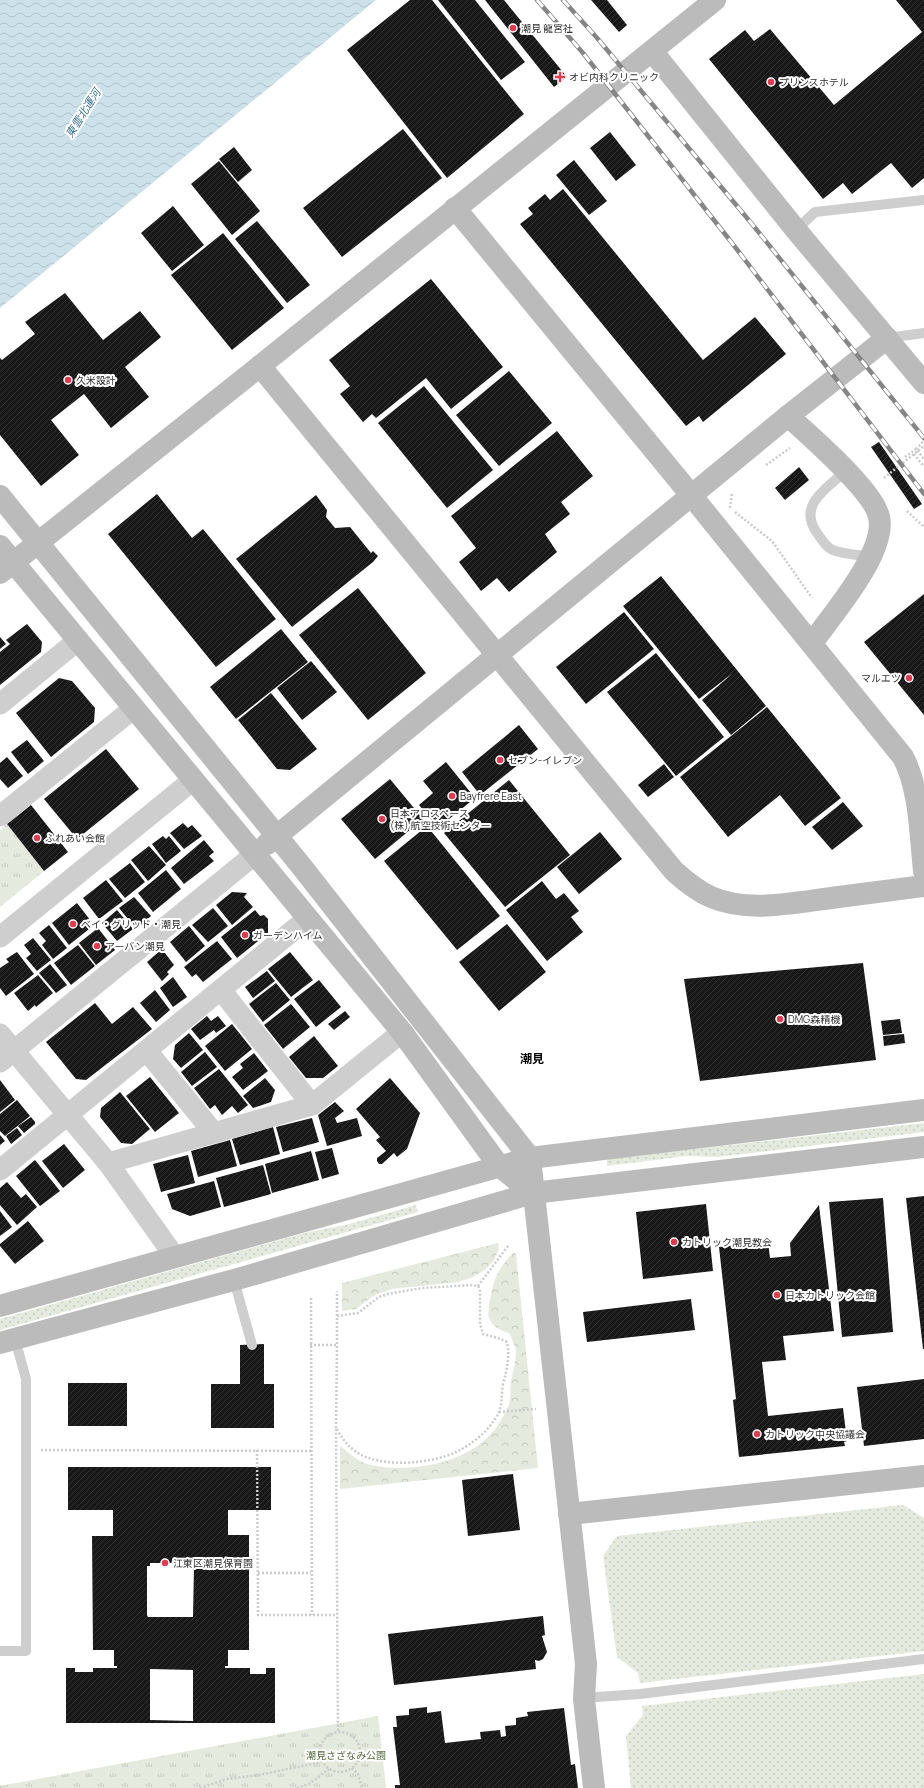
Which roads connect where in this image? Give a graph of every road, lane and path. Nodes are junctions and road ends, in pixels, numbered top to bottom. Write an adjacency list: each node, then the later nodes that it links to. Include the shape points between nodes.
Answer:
1 (714, 0): 2 (street)
2 (652, 51): 4 (street); 5 (street)
3 (924, 200): 5 (lane, via 816,212)
4 (455, 208): 8 (street); 22 (street)
5 (796, 230): 7 (street)
6 (924, 334): 7 (lane)
7 (887, 338): 9 (street); 10 (street)
8 (260, 366): 26 (street); 32 (street)
9 (924, 383)
10 (788, 416): 19 (street); 22 (street)
11 (795, 444): 18 (path)
12 (924, 444): 13 (path, bridge); 14 (path)
13 (916, 449): 15 (path); 16 (path, bridge)
14 (914, 454): 17 (path); 20 (path)
15 (905, 457)
16 (924, 459)
17 (924, 467)
18 (763, 468)
19 (846, 471): 27 (street, via 875,507 879,517 880,528); 27 (lane, via 818,496 812,505 810,521 823,542 831,549 840,553)
20 (884, 478)
21 (732, 490): 29 (path, via 730,507 772,541)
22 (692, 495): 31 (street); 32 (street)
23 (0, 496): 26 (street)
24 (907, 511): 25 (path)
25 (924, 527)
26 (38, 542): 28 (street); 37 (street)
27 (871, 557): 31 (street)
28 (4, 561): 30 (street)
29 (812, 598)
30 (77, 640): 33 (street); 34 (street)
31 (812, 643): 39 (street, via 896,748 910,770)
32 (496, 654): 37 (street); 40 (street, via 674,871 710,897 751,906)
33 (0, 704)
34 (134, 708): 35 (street); 36 (street)
35 (193, 780): 38 (street); 42 (street)
36 (0, 816)
37 (277, 836): 38 (street); 53 (street)
38 (254, 855): 41 (street); 47 (street)
39 (924, 871)
40 (924, 886)
41 (307, 919): 43 (street); 44 (street)
42 (0, 937)
43 (221, 990): 46 (street); 48 (street)
44 (402, 1032): 48 (street); 55 (street)
45 (0, 1034): 47 (street)
46 (147, 1051): 50 (street); 51 (street)
47 (7, 1056): 50 (street)
48 (312, 1105): 51 (street)
49 (924, 1110): 53 (street)
50 (68, 1115): 54 (street); 56 (street)
51 (214, 1133): 54 (street)
52 (924, 1147): 57 (street)
53 (530, 1158): 55 (street); 57 (street)
54 (108, 1163): 59 (street)
55 (499, 1166): 57 (street); 59 (street)
56 (0, 1170)
57 (533, 1192): 60 (street); 77 (street)
58 (508, 1246): 61 (path)
59 (175, 1256): 64 (street)
60 (234, 1280): 66 (street); 67 (lane)
61 (478, 1286): 65 (path, via 422,1288 388,1294 379,1297 358,1313); 71 (path, via 480,1324 484,1334 507,1342 510,1355 502,1389 502,1404)
62 (337, 1291): 65 (path)
63 (311, 1298): 68 (path)
64 (0, 1306)
65 (337, 1316): 69 (path)
66 (8, 1341): 73 (lane, via 26,1379)
67 (252, 1345)
68 (310, 1345): 69 (path); 75 (path)
69 (337, 1345): 72 (path)
70 (538, 1408): 71 (path)
71 (498, 1412): 72 (path, via 483,1434 468,1446 455,1453 419,1462 384,1462 370,1459 357,1453 345,1442)
72 (336, 1428): 81 (path)
73 (26, 1450): 74 (path); 82 (lane, via 26,1651)
74 (258, 1450): 75 (path); 78 (path)
75 (311, 1451): 79 (path)
76 (924, 1476): 77 (street)
77 (569, 1514): 84 (street)
78 (258, 1573): 79 (path); 80 (path, via 258,1615)
79 (311, 1573): 80 (path)
80 (312, 1615): 81 (path)
81 (337, 1615): 86 (path)
82 (0, 1651)
83 (924, 1659): 85 (lane, via 648,1693)
84 (586, 1664): 85 (street); 93 (street, via 584,1699)
85 (596, 1697): 94 (street)
86 (338, 1731): 87 (path, via 330,1734 321,1744); 88 (path, via 350,1734 358,1742 361,1754 359,1761)
87 (322, 1762): 89 (path); 90 (path, via 227,1779)
88 (352, 1768): 89 (path, via 343,1772); 92 (path, via 358,1774)
89 (329, 1769): 91 (path, via 309,1784)
90 (200, 1788)
91 (297, 1788)
92 (362, 1788)
93 (594, 1788)
94 (607, 1788)

